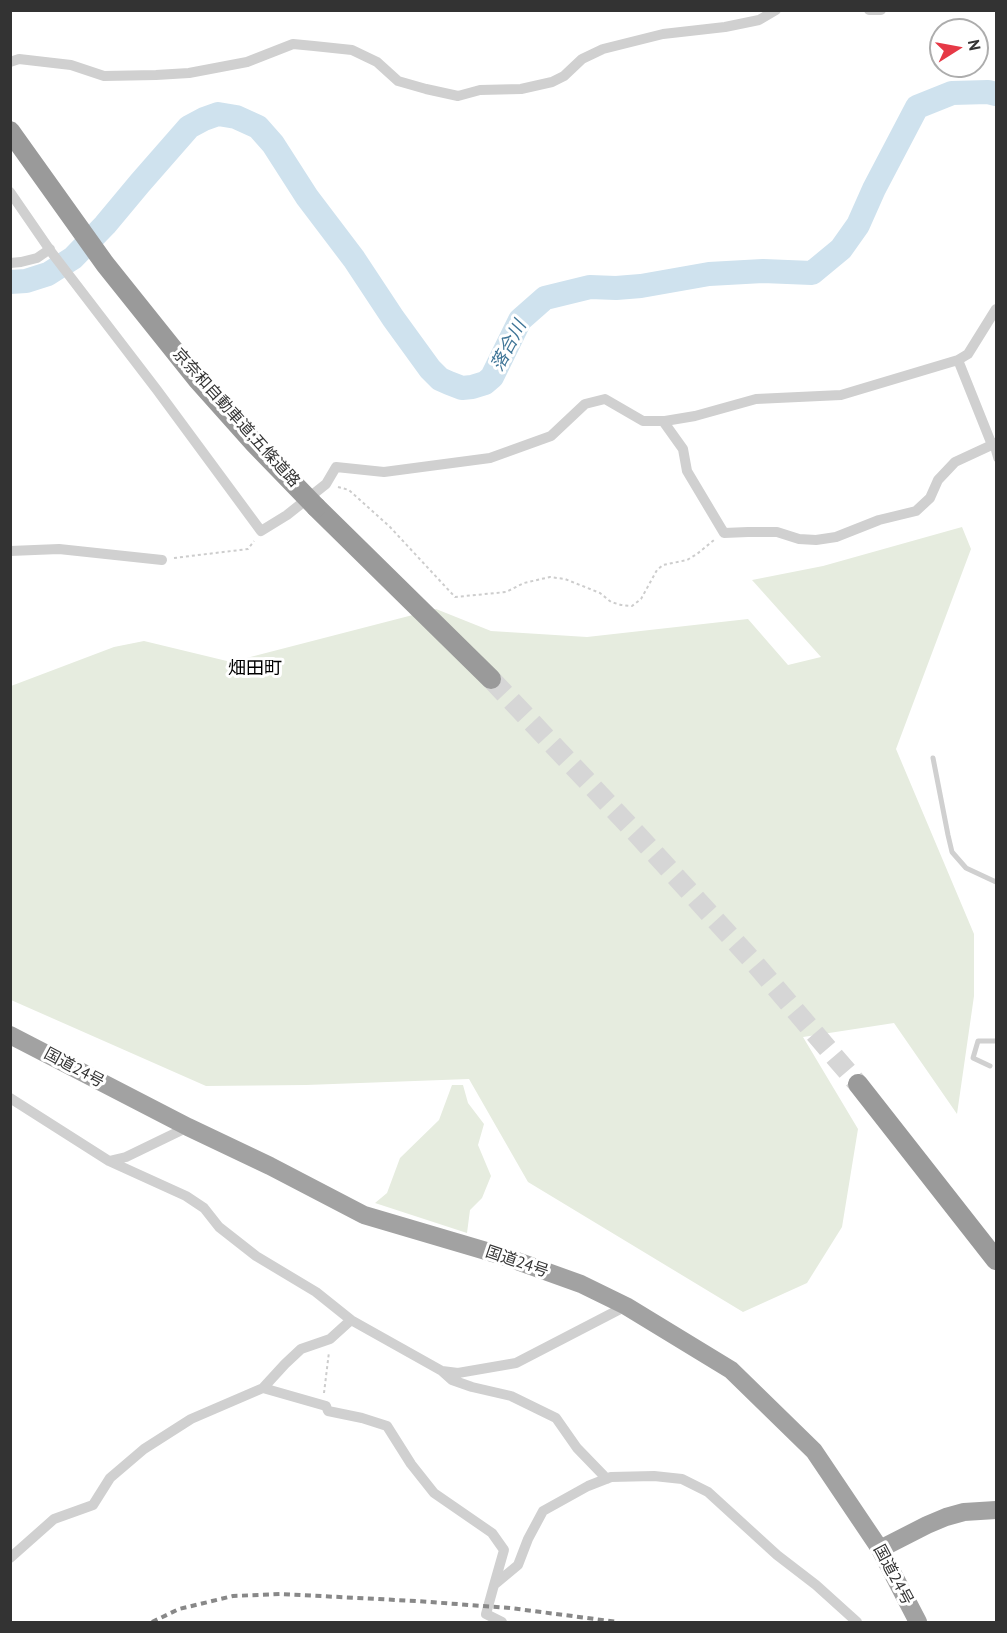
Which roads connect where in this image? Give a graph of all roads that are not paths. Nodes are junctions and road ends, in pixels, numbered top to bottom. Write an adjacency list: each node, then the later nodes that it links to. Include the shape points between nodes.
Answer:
1 (776, 10): 4 (street, via 759,20 663,34 603,49 582,58 552,82 458,96 398,81 377,62 352,50 314,46 293,45 247,62 156,75 104,76 70,65 19,59)
2 (869, 10): 3 (street)
3 (881, 10)
4 (10, 62)
5 (10, 131): 16 (highway, 京奈和自動車道;五條道路, bridge, via 105,264 197,379 316,507)
6 (10, 192): 7 (street)
7 (51, 251): 8 (street); 11 (street, via 261,531 326,484 336,467 384,472 490,458 551,436 585,404 605,399 643,421)
8 (10, 263)
9 (996, 309): 10 (street, via 968,354)
10 (958, 360): 11 (street, via 841,395 756,399); 12 (street)
11 (663, 421): 12 (street, via 683,449 687,471 723,533 777,532 799,539 836,537 916,510 930,498 938,480 955,462)
12 (994, 444): 13 (lane)
13 (996, 459)
14 (10, 551): 15 (street, via 59,549)
15 (162, 560)
16 (491, 679)
17 (933, 758): 18 (lane, via 952,852 966,868)
18 (996, 882)
19 (10, 1035): 24 (highway, 国道24号)
20 (996, 1041): 21 (lane, via 978,1041 973,1058)
21 (990, 1066)
22 (858, 1084): 26 (highway)
23 (10, 1098): 25 (street)
24 (188, 1127): 25 (street, via 126,1157); 27 (highway, 国道24号, via 364,1215 503,1256 581,1284)
25 (109, 1161): 28 (street, via 186,1196 256,1256 316,1292)
26 (996, 1260)
27 (626, 1306): 29 (street, via 516,1363 458,1373); 33 (highway, 国道24号, via 731,1370 814,1451)
28 (351, 1320): 29 (street); 30 (street, via 330,1339 301,1349)
29 (442, 1371): 31 (street, via 453,1380 511,1396 556,1418 577,1448)
30 (263, 1388): 34 (street, via 191,1419 144,1449 110,1478 93,1505 54,1520); 35 (street, via 387,1426 434,1493 492,1533 504,1550)
31 (607, 1479): 35 (street, via 543,1511 518,1565); 37 (street, via 682,1479 708,1492)
32 (996, 1510): 33 (highway, via 946,1517)
33 (880, 1549): 38 (highway, 国道24号)
34 (10, 1558)
35 (494, 1585): 36 (street, via 486,1614)
36 (502, 1623)
37 (857, 1623)
38 (918, 1623)

